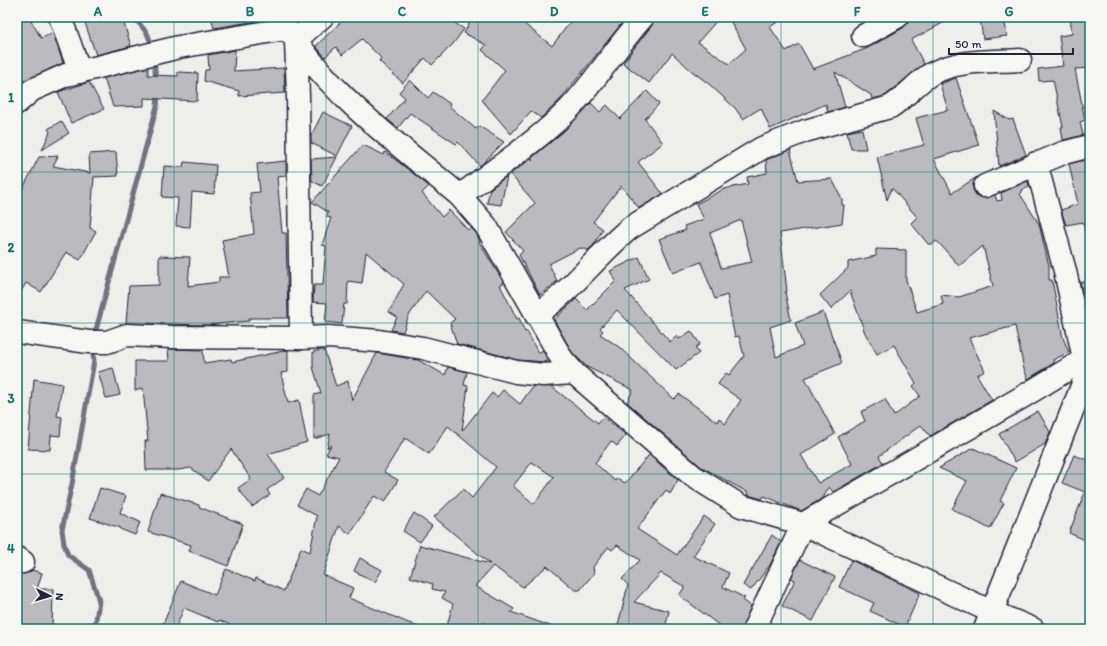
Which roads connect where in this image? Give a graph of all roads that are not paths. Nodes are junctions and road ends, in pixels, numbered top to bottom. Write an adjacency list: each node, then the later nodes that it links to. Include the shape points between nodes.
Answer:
1 (60, 17): 8 (street)
2 (322, 17): 5 (street)
3 (643, 17): 13 (street, via 568,110)
4 (897, 17): 6 (street)
5 (288, 30): 8 (street, via 179,47); 13 (street, via 345,98); 16 (street, via 298,97)
6 (863, 36)
7 (1020, 60): 14 (street, via 952,66 931,74 902,100 890,107 805,131 762,148 630,228 555,302)
8 (80, 72): 9 (street, via 66,75 32,90)
9 (17, 103)
10 (1090, 146): 11 (street, via 1062,153)
11 (1036, 164): 12 (street); 17 (street)
12 (985, 186)
13 (460, 196): 14 (street, via 486,226)
14 (536, 315): 18 (street, via 562,359)
15 (17, 332): 16 (street, via 89,342 107,342 127,334)
16 (300, 338): 18 (street, via 379,340 423,348 516,372)
17 (1088, 360): 19 (street); 20 (street)
18 (574, 373): 19 (street, via 693,476 741,506)
19 (802, 524): 20 (street); 21 (street)
20 (988, 621): 22 (street)
21 (754, 629)
22 (1033, 629)

